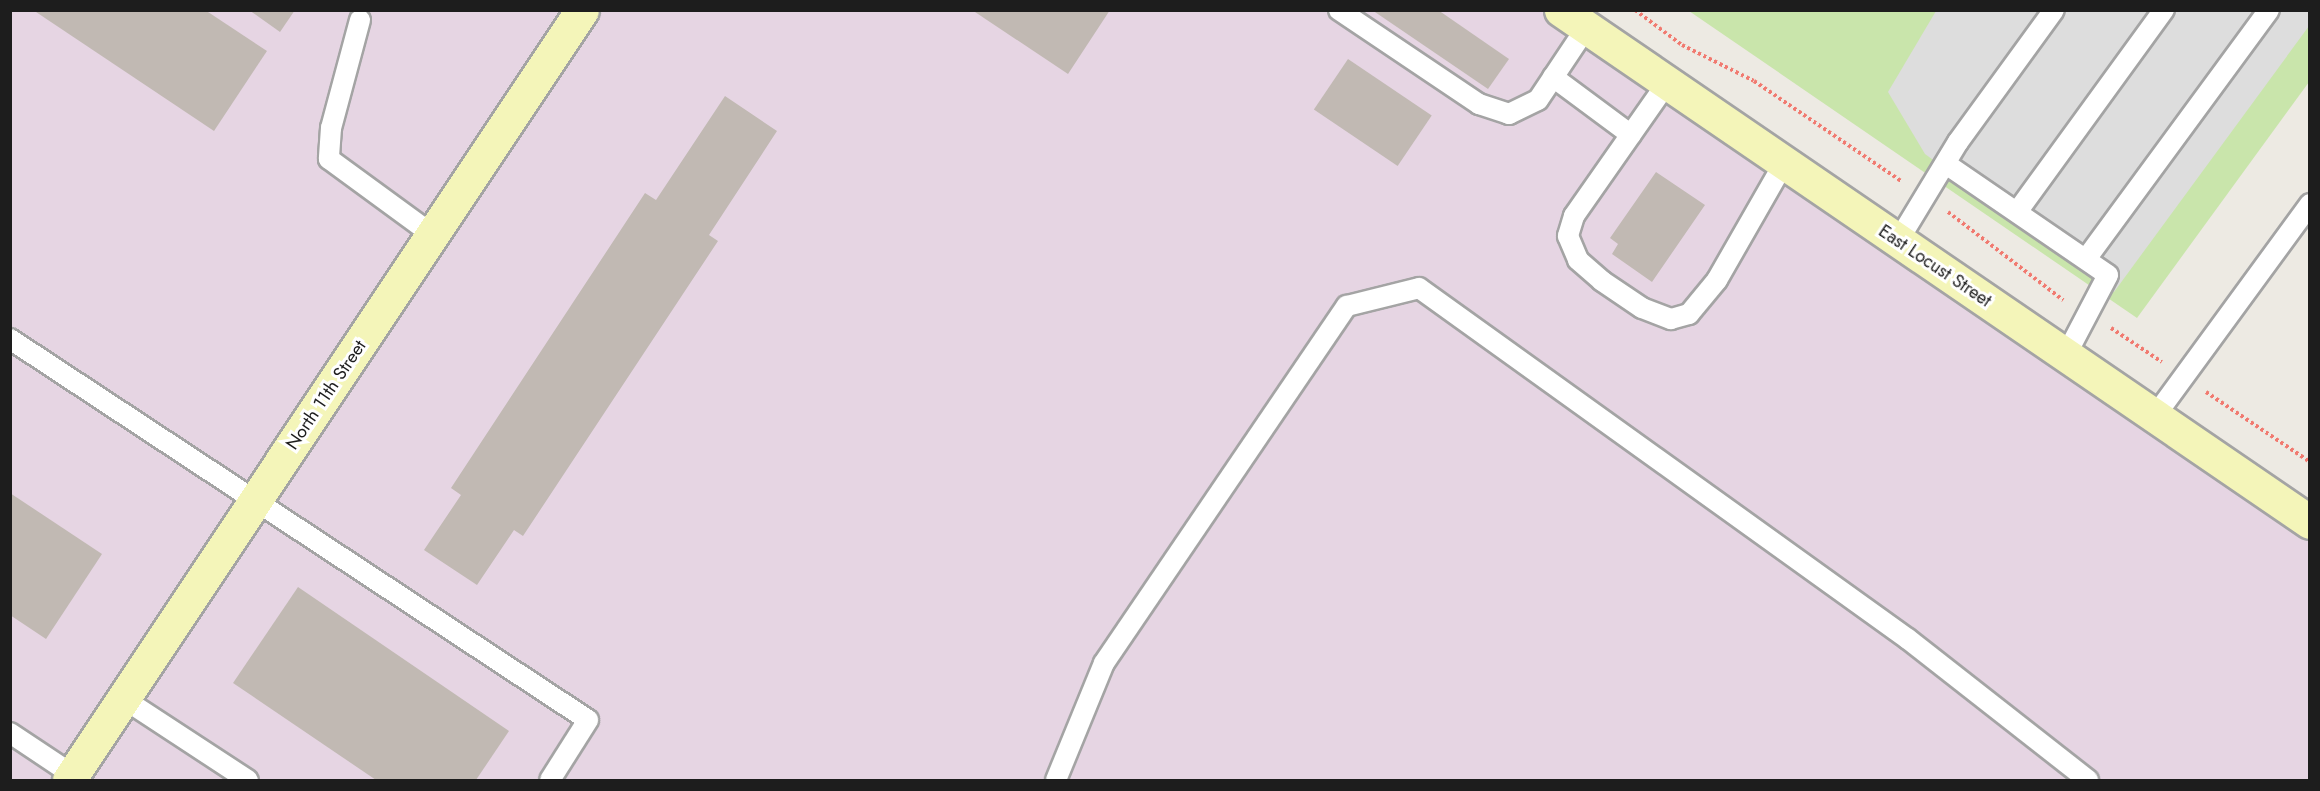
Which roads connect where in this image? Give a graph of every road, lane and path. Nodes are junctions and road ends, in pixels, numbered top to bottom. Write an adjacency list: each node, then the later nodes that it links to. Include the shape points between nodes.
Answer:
1 (582, 10): 17 (street, North 11th Street)
2 (1339, 10): 9 (lane, via 1479,104 1509,114 1538,100)
3 (1635, 10): 14 (path, via 1682,45 1754,81)
4 (2054, 10): 13 (lane)
5 (2164, 10): 16 (lane)
6 (2269, 10): 19 (lane)
7 (1574, 19): 9 (lane); 10 (street, East Locust Street)
8 (360, 20): 17 (lane, via 331,128 329,159)
9 (1553, 77): 11 (lane)
10 (1667, 83): 11 (lane); 12 (street, East Locust Street)
11 (1631, 135): 12 (lane, via 1574,216 1568,236 1578,260 1602,281 1642,308 1671,319 1689,314 1706,296)
12 (1784, 163): 18 (street, East Locust Street)
13 (1946, 164): 14 (lane); 16 (lane)
14 (1926, 197): 18 (lane); 20 (path, via 2043,288)
15 (2310, 204): 23 (lane)
16 (2017, 212): 19 (lane)
17 (433, 235): 26 (street, North 11th Street)
18 (1898, 241): 22 (street, East Locust Street)
19 (2086, 259): 20 (lane, via 2108,275)
20 (2087, 315): 22 (lane); 23 (path)
21 (10, 339): 26 (lane)
22 (2066, 355): 24 (street, East Locust Street)
23 (2184, 377): 24 (lane); 25 (path)
24 (2155, 416): 27 (street, East Locust Street)
25 (2310, 462)
26 (255, 501): 28 (street, North 11th Street); 32 (lane, via 588,720)
27 (2310, 522)
28 (124, 699): 30 (street, North 11th Street); 31 (lane)
29 (10, 733): 30 (lane)
30 (71, 778)
31 (248, 780)
32 (550, 780)
33 (1056, 780): 34 (lane, via 1104,663 1347,306 1419,288 1908,639)
34 (2088, 780)

